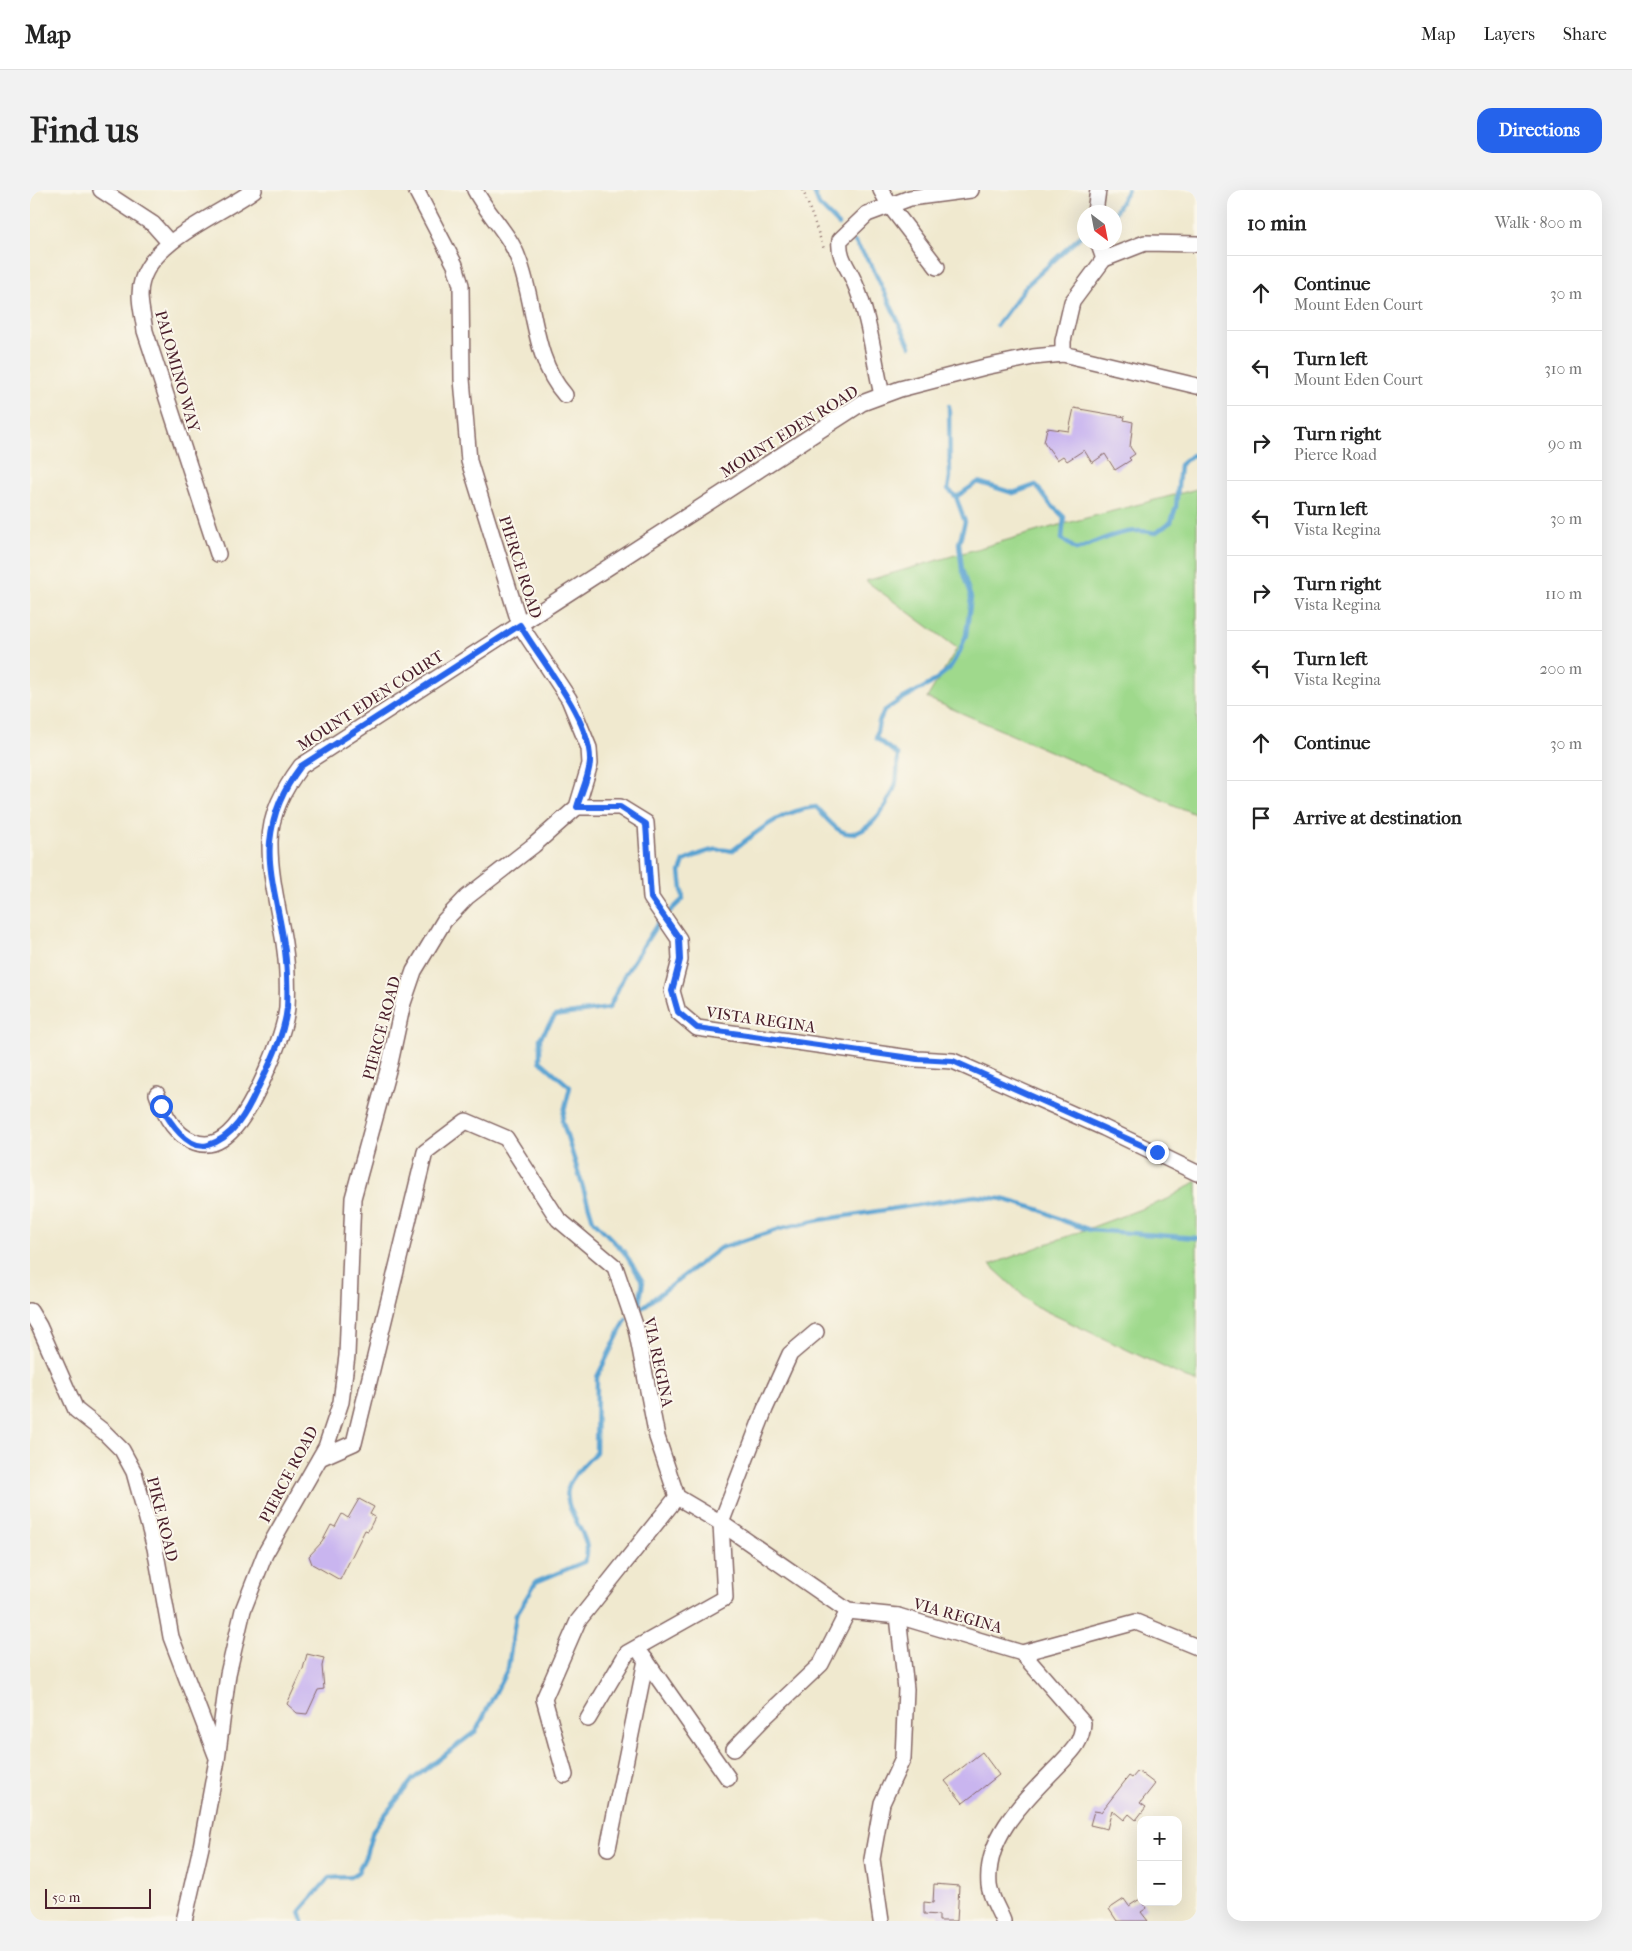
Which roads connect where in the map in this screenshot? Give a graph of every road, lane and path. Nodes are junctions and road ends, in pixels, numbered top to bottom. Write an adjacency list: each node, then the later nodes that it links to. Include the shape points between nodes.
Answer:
1 (101, 190): 10 (street, via 153,224)
2 (254, 190): 10 (street, PALOMINO WAY)
3 (416, 190): 20 (street, PIERCE ROAD, via 455,265 461,285 462,379 469,461)
4 (475, 190): 17 (street, via 518,256 543,356 556,385)
5 (881, 190): 9 (street)
6 (971, 190): 9 (street, via 910,198)
7 (1098, 190): 8 (street)
8 (1096, 205)
9 (890, 206): 14 (street); 18 (street, via 867,214 840,240 839,251 866,312)
10 (169, 242): 19 (street, PALOMINO WAY, via 148,266 141,282 145,331)
11 (1197, 244): 13 (street, via 1145,243)
12 (1101, 250): 13 (street)
13 (1104, 259): 15 (street, via 1072,302)
14 (937, 267)
15 (1063, 354): 16 (street, MOUNT EDEN ROAD); 18 (street, MOUNT EDEN ROAD, via 985,367)
16 (1197, 386)
17 (565, 395)
18 (882, 396): 20 (street, MOUNT EDEN ROAD, via 862,403)
19 (218, 554)
20 (520, 625): 21 (street, PIERCE ROAD, via 569,699 589,748 590,764); 22 (street, MOUNT EDEN COURT, via 301,766 285,788 274,816 269,844 284,944 287,1008 266,1072 250,1107 232,1131 216,1143 204,1146 178,1131)
21 (577, 807): 23 (street, VISTA REGINA, via 620,807 646,824 651,898 679,938 680,960 672,991 678,1012 697,1028 917,1059 953,1061); 26 (street, PIERCE ROAD, via 467,897 444,921 414,970 353,1198 347,1356 342,1393)
22 (157, 1094)
23 (1197, 1173)
24 (30, 1311): 36 (street, PIKE ROAD, via 76,1410 122,1450 134,1472 155,1548 171,1637)
25 (816, 1332): 28 (street, via 790,1354)
26 (320, 1458): 27 (street, VIA REGINA, via 354,1443 425,1152 466,1121 506,1138 558,1219 614,1267 636,1328 657,1438); 36 (street, PIERCE ROAD, via 265,1554 243,1610 228,1674)
27 (677, 1497): 28 (street); 37 (street, via 578,1621 544,1699)
28 (721, 1523): 29 (street); 33 (street, via 725,1598)
29 (848, 1612): 30 (street, VIA REGINA); 35 (street, via 821,1664)
30 (898, 1616): 32 (street, VIA REGINA); 41 (street, via 906,1689 903,1758 882,1804 872,1859)
31 (1197, 1647): 32 (street, via 1136,1622)
32 (1022, 1652): 42 (street, via 1083,1723 1082,1737 1072,1752 1020,1804 992,1849 989,1887)
33 (642, 1654): 34 (street, via 628,1653); 38 (street); 39 (street)
34 (588, 1719)
35 (734, 1749)
36 (217, 1760): 40 (street, PIERCE ROAD, via 202,1847)
37 (565, 1775)
38 (728, 1778)
39 (608, 1848)
40 (184, 1921)
41 (882, 1921)
42 (1003, 1921)

